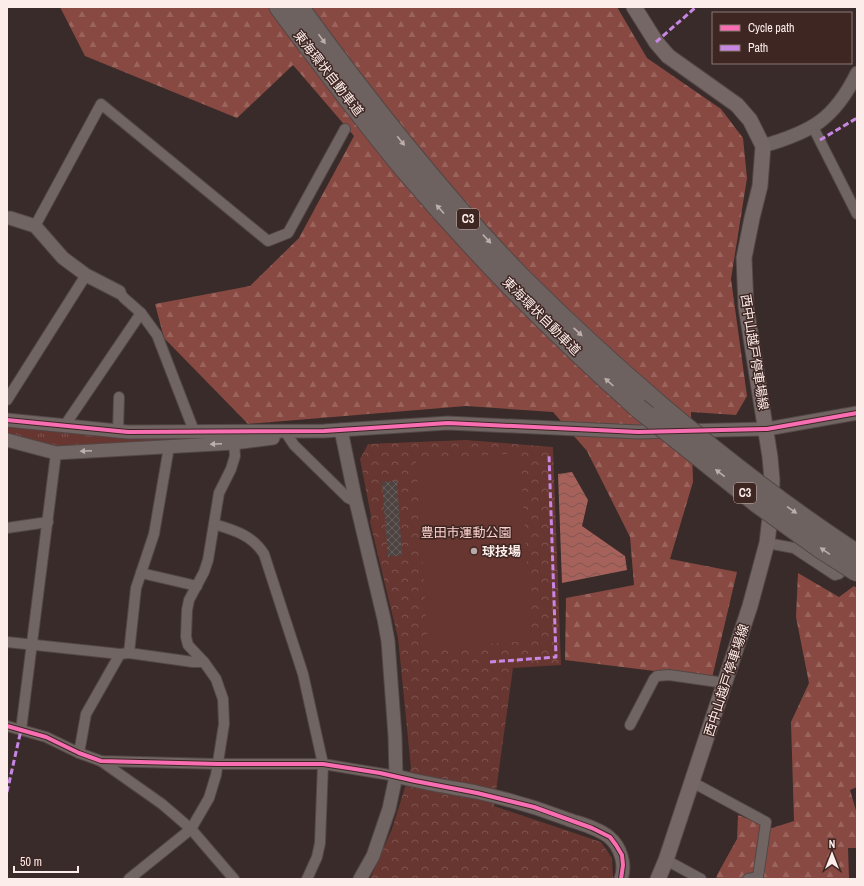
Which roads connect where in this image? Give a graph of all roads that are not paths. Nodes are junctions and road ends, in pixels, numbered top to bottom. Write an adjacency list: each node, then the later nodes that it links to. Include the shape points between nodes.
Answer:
1 (279, 7): 37 (highway, 東海環状自動車道 / C3, one-way to 1, bridge, via 757,503 638,408 555,330 485,260 405,170)
2 (299, 7): 35 (highway, 東海環状自動車道 / C3, one-way to 35, bridge, via 349,76 416,160 522,278 615,366 720,456 768,493)
3 (634, 7): 7 (main road, via 668,56 737,105 750,120)
4 (857, 73): 5 (street, via 840,103)
5 (813, 127): 7 (street); 8 (street)
6 (345, 129): 10 (street, via 288,233 268,241 101,104)
7 (763, 146): 19 (main road, 西中山越戸停車場線, via 760,186 744,258 746,307)
8 (857, 214)
9 (7, 218): 10 (street)
10 (35, 226): 11 (street, via 63,258)
11 (86, 275): 12 (street); 15 (street)
12 (119, 292): 13 (street)
13 (141, 313): 18 (street); 23 (street, via 157,335)
14 (119, 397): 21 (street)
15 (7, 400)
16 (857, 413): 19 (street)
17 (7, 420): 18 (street)
18 (65, 425): 21 (street)
19 (767, 429): 20 (street, via 638,432 448,423); 33 (main road, 西中山越戸停車場線, via 772,480)
20 (341, 430): 22 (street); 29 (street)
21 (118, 431): 23 (street)
22 (324, 431): 23 (street); 24 (street)
23 (194, 432)
24 (288, 436): 26 (street); 29 (street, via 348,498)
25 (7, 440): 28 (street)
26 (234, 443): 27 (street, one-way to 27); 31 (street, via 235,456 219,493)
27 (169, 447): 28 (street, one-way to 28); 36 (street, via 156,528)
28 (56, 453): 30 (street)
29 (356, 502): 51 (street, via 388,641)
30 (48, 522): 32 (street); 40 (street)
31 (214, 524): 38 (street, via 208,560); 50 (street, via 246,535 260,548 267,560 303,674)
32 (7, 528)
33 (767, 543): 34 (street, via 794,548 835,574 840,574); 43 (main road, 西中山越戸停車場線)
34 (857, 546)
35 (857, 554)
36 (141, 572): 38 (street); 41 (street)
37 (857, 572)
38 (197, 586): 42 (street, via 187,606 186,637 189,647)
39 (7, 642): 40 (street)
40 (32, 644): 41 (street); 46 (street)
41 (124, 654): 42 (street); 47 (street, via 86,714)
42 (204, 662): 49 (street, via 216,679 223,700 224,724)
43 (726, 683): 45 (street, via 668,675 657,676); 52 (main road, 西中山越戸停車場線)
44 (7, 726): 46 (street)
45 (630, 726)
46 (21, 730): 47 (street, via 46,737)
47 (79, 753): 48 (street)
48 (101, 760): 49 (street); 53 (street, via 162,804)
49 (218, 764): 50 (street); 53 (street, via 209,798)
50 (323, 764): 51 (street); 57 (street, via 320,843)
51 (396, 776): 58 (street, via 389,809 373,856); 59 (street, via 477,792 534,807 602,832 610,837 622,855)
52 (692, 782): 54 (main road, 西中山越戸停車場線); 62 (street, via 766,822 758,877)
53 (191, 829): 55 (street); 56 (street)
54 (666, 860): 60 (main road, 西中山越戸停車場線); 61 (street)
55 (129, 879)
56 (234, 879)
57 (307, 879)
58 (360, 879)
59 (621, 879)
60 (658, 879)
61 (701, 879)
62 (748, 879)

